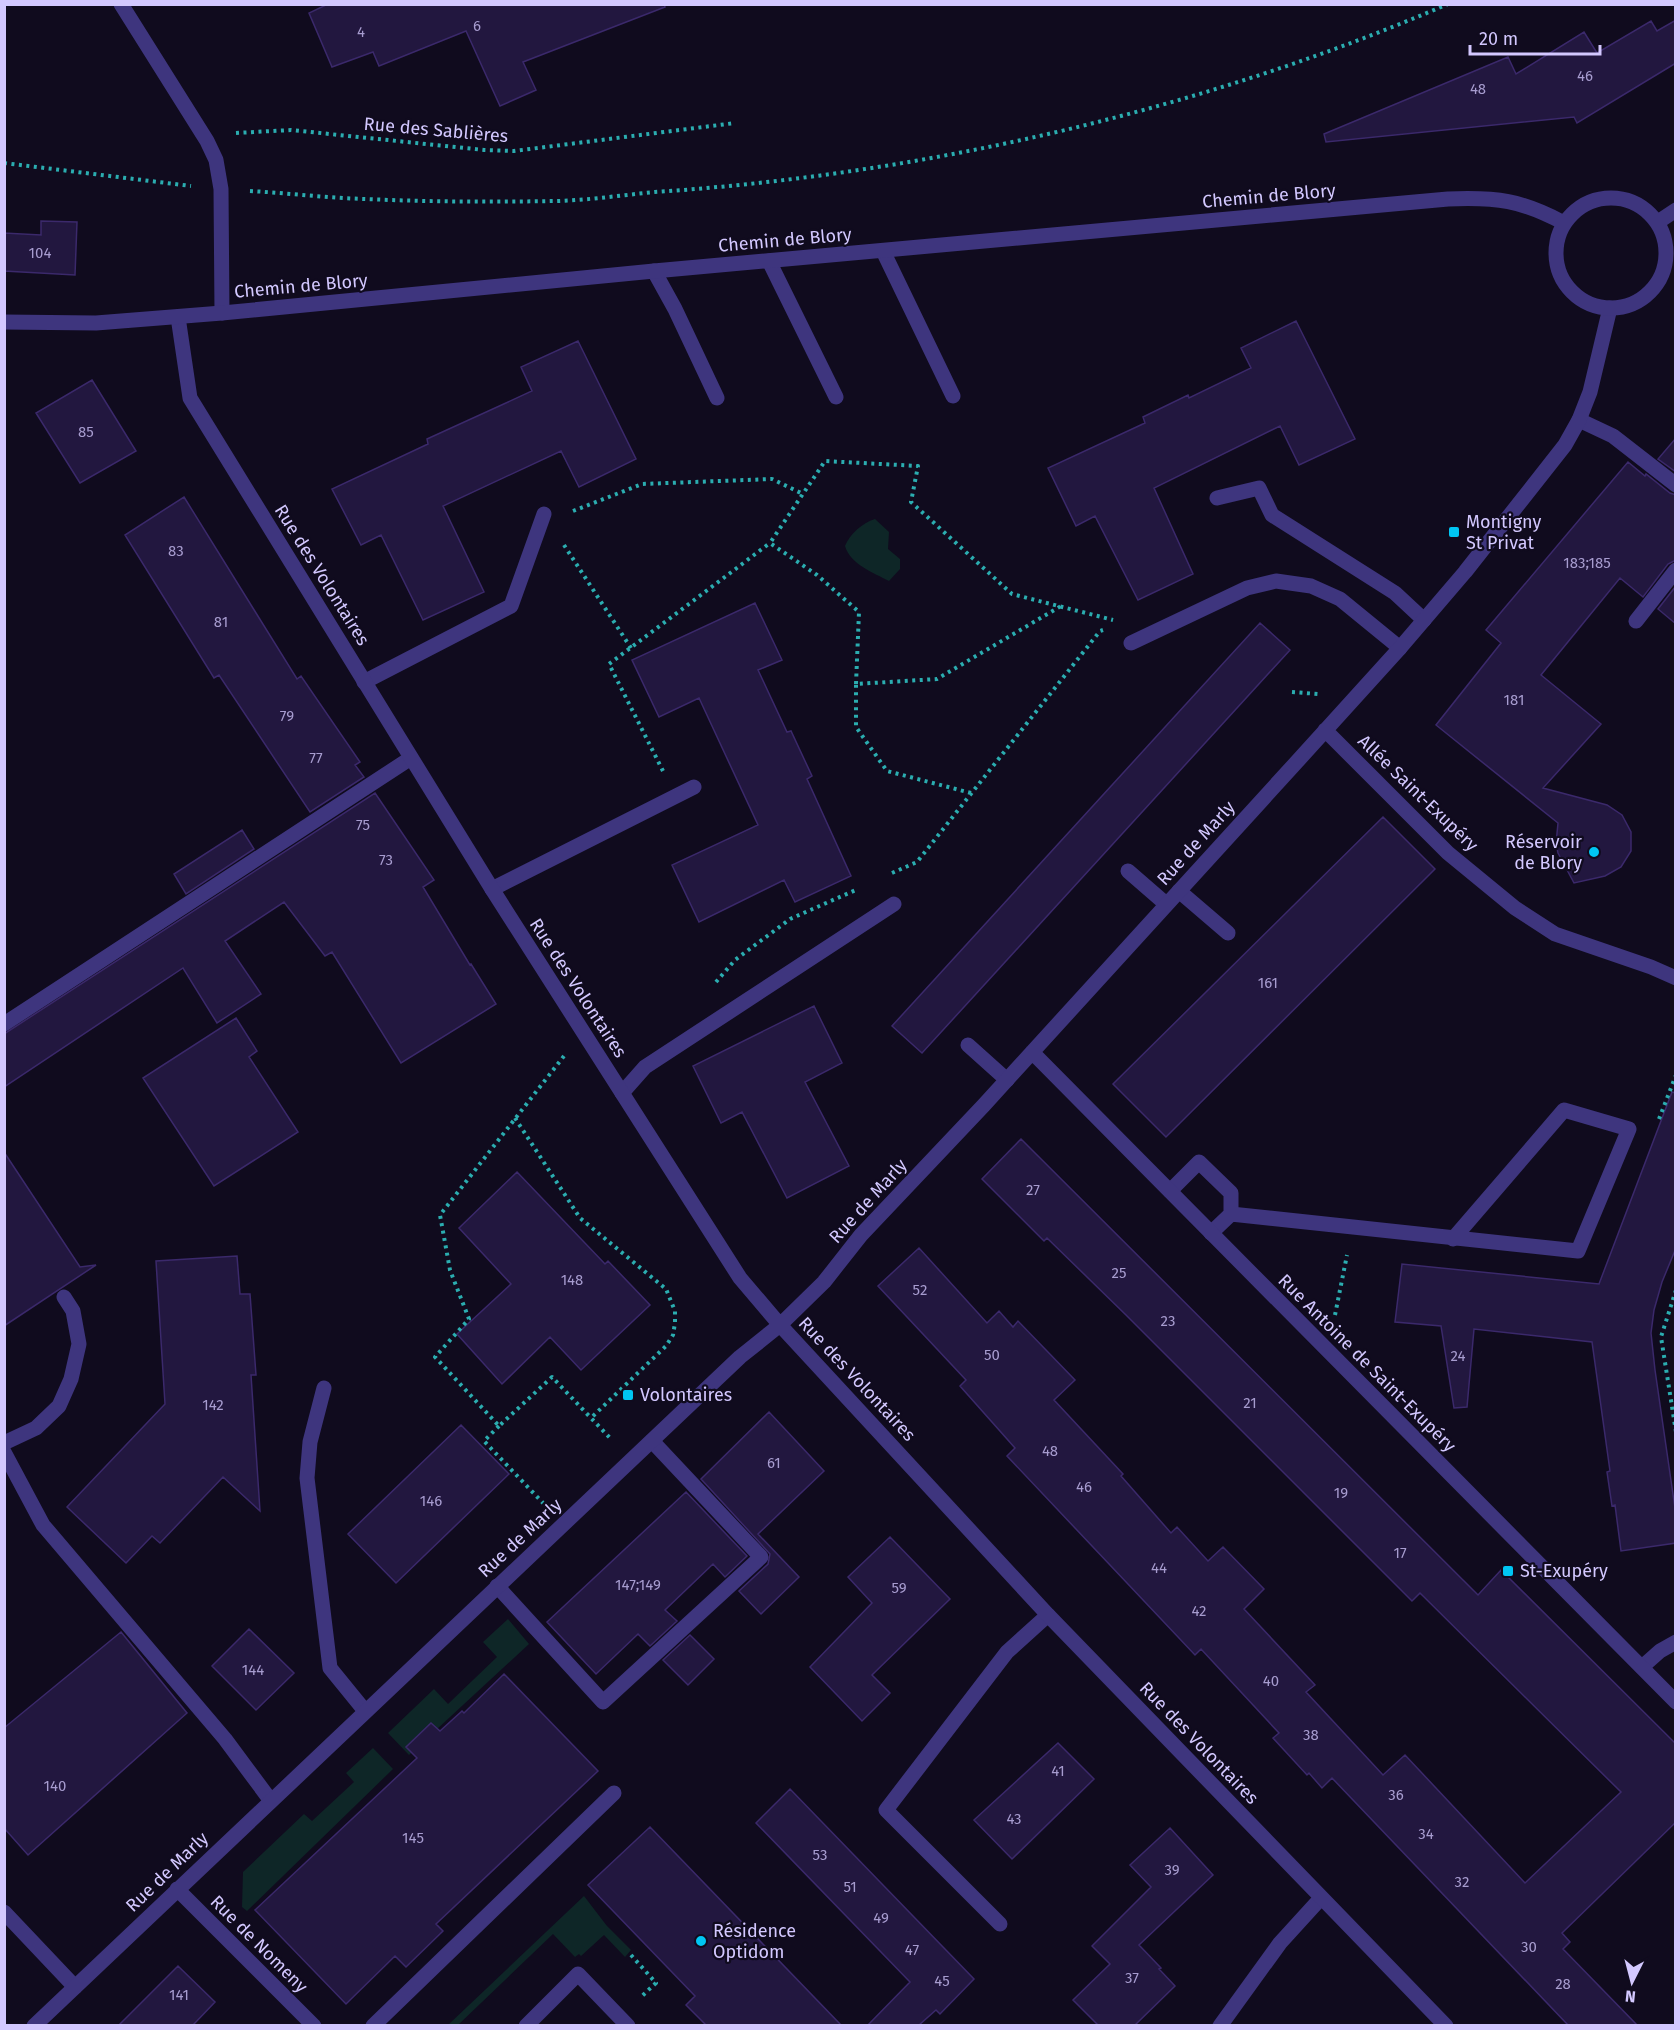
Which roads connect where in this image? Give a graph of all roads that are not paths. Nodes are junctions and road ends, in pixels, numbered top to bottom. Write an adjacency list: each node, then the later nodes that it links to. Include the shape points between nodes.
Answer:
1 (121, 4): 9 (street, via 216,160 221,189)
2 (1676, 210): 3 (street)
3 (1658, 222): 4 (street, via 1646,209 1611,197 1577,209); 8 (street, via 1666,255 1655,287 1627,306)
4 (1564, 223): 5 (street, Chemin de Blory, via 1536,208 1508,200 1448,199); 8 (street, via 1558,238 1558,271 1578,298)
5 (884, 251): 6 (street, Chemin de Blory); 12 (street)
6 (769, 261): 7 (street, Chemin de Blory); 13 (street)
7 (654, 271): 9 (street, Chemin de Blory); 14 (street)
8 (1610, 308): 15 (street, Rue de Marly, via 1590,392)
9 (222, 313): 10 (street, Chemin de Blory)
10 (178, 317): 11 (street, Chemin de Blory, via 81,324); 24 (street, Rue des Volontaires, via 190,398)
11 (4, 322)
12 (953, 396)
13 (836, 397)
14 (717, 398)
15 (1579, 420): 16 (street, via 1613,435); 20 (street, Rue de Marly, via 1564,445)
16 (1676, 485)
17 (1217, 498): 20 (street, via 1259,488 1272,515 1395,592)
18 (544, 514): 24 (street, via 511,606)
19 (1676, 570): 21 (street)
20 (1424, 620): 23 (street, Rue de Marly)
21 (1636, 621)
22 (1131, 643): 23 (street, via 1247,588 1276,581 1311,586 1340,599)
23 (1400, 648): 25 (street, Rue de Marly)
24 (364, 682): 26 (street, Rue des Volontaires)
25 (1325, 730): 30 (street, Rue de Marly); 34 (street, Allée Saint-Exupéry, via 1448,854 1515,908 1555,934)
26 (411, 758): 29 (street, Rue des Volontaires); 35 (street)
27 (694, 787): 29 (street)
28 (1128, 871): 32 (street)
29 (492, 889): 39 (street, Rue des Volontaires)
30 (1179, 891): 32 (street, Rue de Marly); 33 (street)
31 (894, 904): 39 (street, via 645,1067)
32 (1166, 904): 37 (street, Rue de Marly)
33 (1228, 933)
34 (1676, 978)
35 (4, 1024)
36 (968, 1045): 38 (street)
37 (1032, 1052): 38 (street, Rue de Marly); 40 (street, Rue Antoine de Saint-Exupéry)
38 (1007, 1080): 45 (street, Rue de Marly, via 861,1235 824,1282)
39 (622, 1093): 45 (street, Rue des Volontaires, via 740,1278)
40 (1170, 1191): 41 (street, via 1198,1162 1231,1193); 42 (street, Rue Antoine de Saint-Exupéry)
41 (1231, 1214): 42 (street); 43 (street)
42 (1211, 1233): 53 (street, Rue Antoine de Saint-Exupéry)
43 (1453, 1239): 43 (street, via 1578,1251 1629,1129 1564,1110)
44 (64, 1297): 48 (street, via 73,1311 79,1344 71,1379 59,1406 36,1428)
45 (780, 1325): 47 (street, Rue de Marly, via 740,1357); 51 (street, Rue des Volontaires)
46 (324, 1388): 55 (street, via 310,1442 308,1478 330,1668)
47 (652, 1441): 50 (street, Rue de Marly); 50 (street, via 761,1557 603,1702)
48 (4, 1443)
49 (4, 1452): 57 (street, via 43,1525 225,1739)
50 (497, 1587): 55 (street, Rue de Marly)
51 (1048, 1615): 59 (street, Rue des Volontaires); 61 (street, via 1007,1652 886,1810)
52 (1676, 1642): 53 (street)
53 (1642, 1667): 54 (street, Rue Antoine de Saint-Exupéry)
54 (1676, 1702)
55 (365, 1711): 57 (street, Rue de Marly)
56 (614, 1793): 65 (street)
57 (271, 1801): 58 (street, Rue de Marly)
58 (177, 1890): 62 (street, Rue de Marly); 64 (street, Rue de Nomeny)
59 (1321, 1898): 68 (street, via 1280,1943); 69 (street, Rue des Volontaires)
60 (4, 1912): 62 (street)
61 (1000, 1924)
62 (75, 1987): 63 (street, Rue de Marly)
63 (34, 2025)
64 (314, 2025)
65 (373, 2025)
66 (526, 2025): 67 (street, via 578,1974)
67 (628, 2025)
68 (1220, 2025)
69 (1446, 2025)

